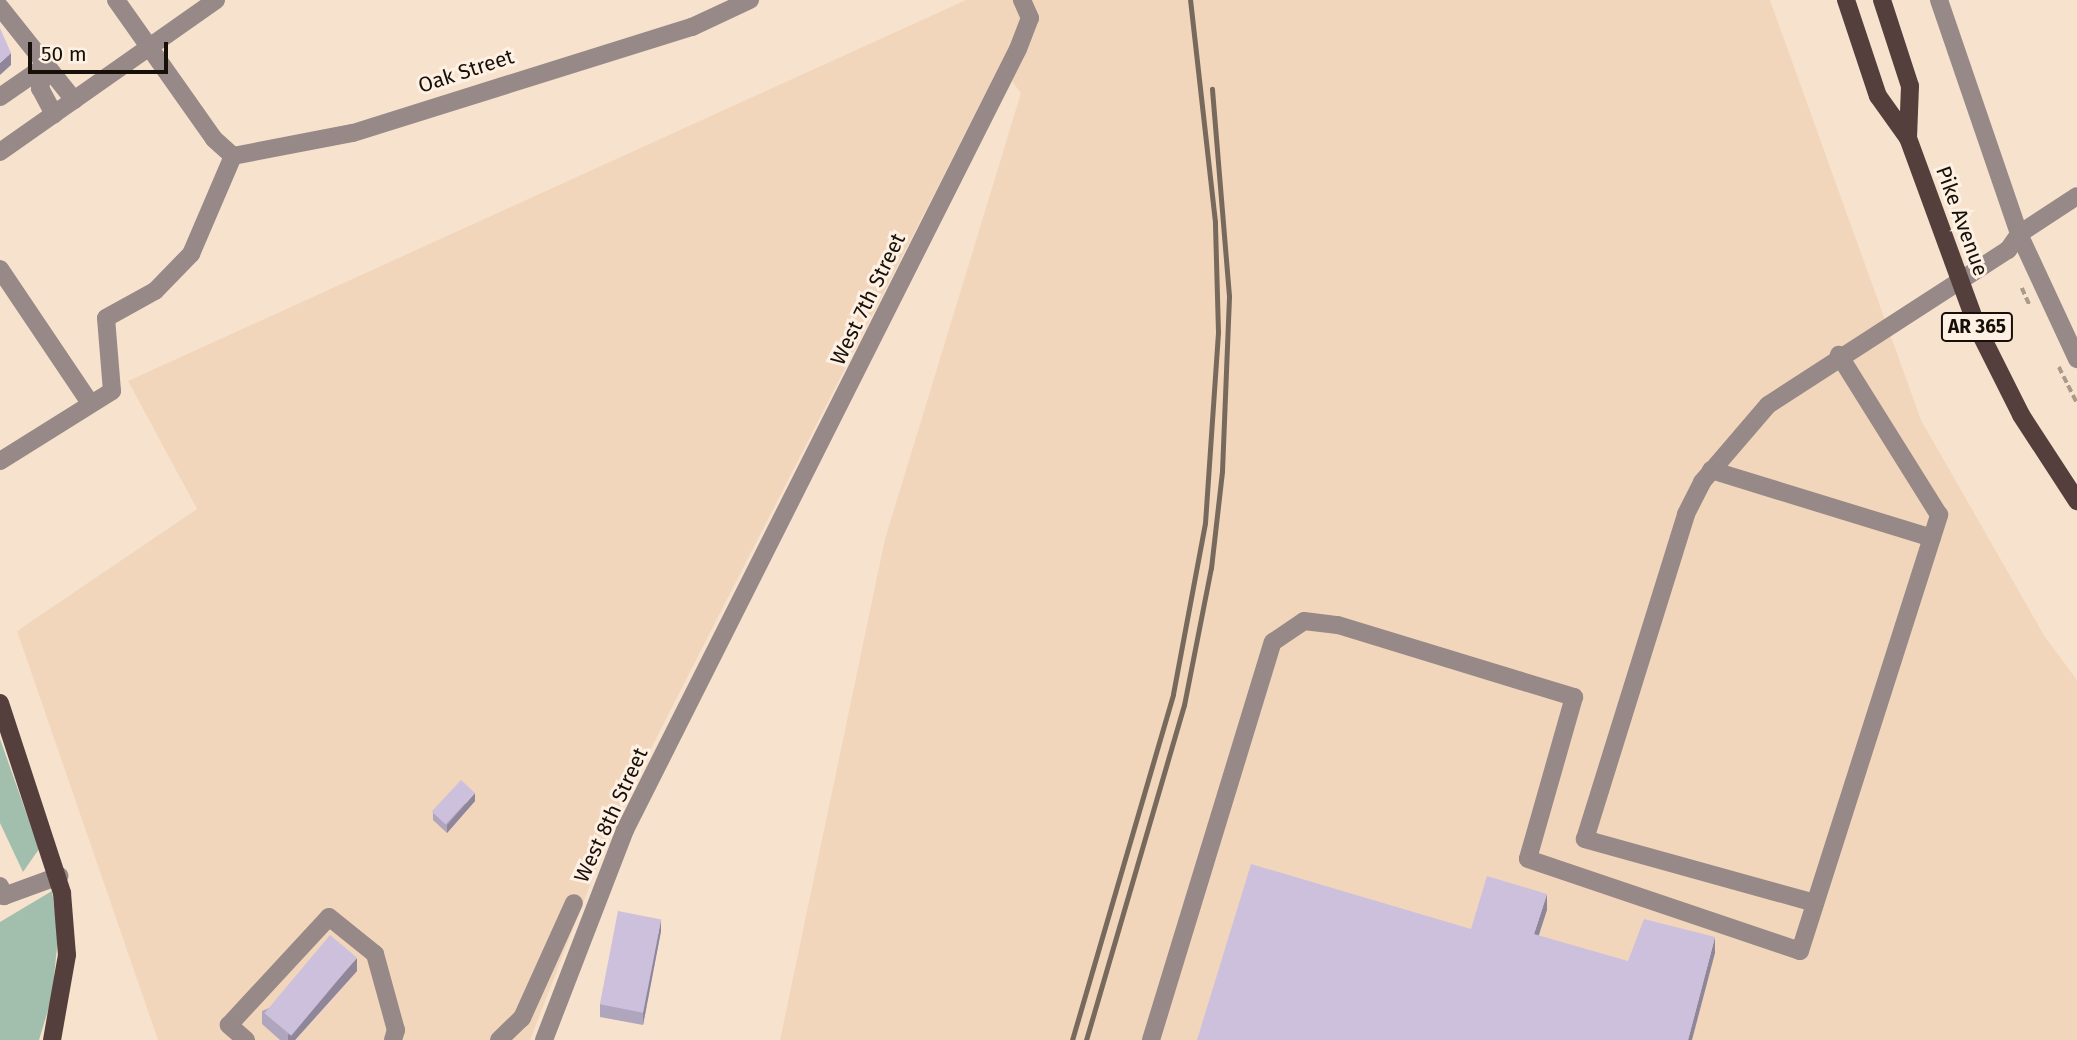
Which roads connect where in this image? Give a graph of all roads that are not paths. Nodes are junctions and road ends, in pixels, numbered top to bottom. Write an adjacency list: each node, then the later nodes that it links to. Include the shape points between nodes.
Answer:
1 (116, 0): 9 (street)
2 (216, 0): 9 (street)
3 (750, 0): 16 (street, Oak Street, via 692,27 353,133)
4 (1022, 0): 28 (street, West 7th Street, via 1030,18 1018,48)
5 (1846, 0): 14 (main road, Pike Avenue / AR 365, via 1878,96)
6 (1882, 0): 14 (main road, Pike Avenue / AR 365, via 1910,86)
7 (1939, 0): 18 (street)
8 (0, 7): 10 (street)
9 (149, 47): 12 (street); 16 (street)
10 (45, 66): 11 (street); 12 (street); 13 (street, via 40,88)
11 (0, 97)
12 (74, 100): 13 (street)
13 (54, 114): 15 (street)
14 (1908, 138): 20 (main road, Pike Avenue / AR 365)
15 (0, 152)
16 (233, 156): 23 (street, via 191,254 155,291 106,317 102,326 116,385)
17 (2077, 196): 18 (street)
18 (2019, 233): 20 (street, via 2008,250); 22 (street)
19 (1, 272): 23 (street)
20 (1957, 279): 21 (street); 26 (main road, Pike Avenue / AR 365, via 2021,415)
21 (1839, 355): 25 (street, via 1768,405); 27 (street, via 1939,515)
22 (2077, 359)
23 (90, 402): 24 (street)
24 (0, 461)
25 (1711, 470): 27 (street); 33 (street, via 1668,563 1585,839)
26 (2077, 501)
27 (1932, 538): 33 (street)
28 (735, 616): 38 (street, West 8th Street, via 625,830)
29 (0, 705): 30 (main road)
30 (59, 876): 31 (street); 34 (main road, via 67,956)
31 (1, 893)
32 (574, 903): 37 (street, via 522,1018)
33 (1815, 903): 39 (street, via 1800,951 1528,859 1574,697 1338,625 1304,621 1273,642)
34 (52, 1040)
35 (246, 1040): 36 (street, via 229,1025 330,917 375,954 397,1030)
36 (393, 1040)
37 (499, 1040)
38 (544, 1040)
39 (1151, 1040)

